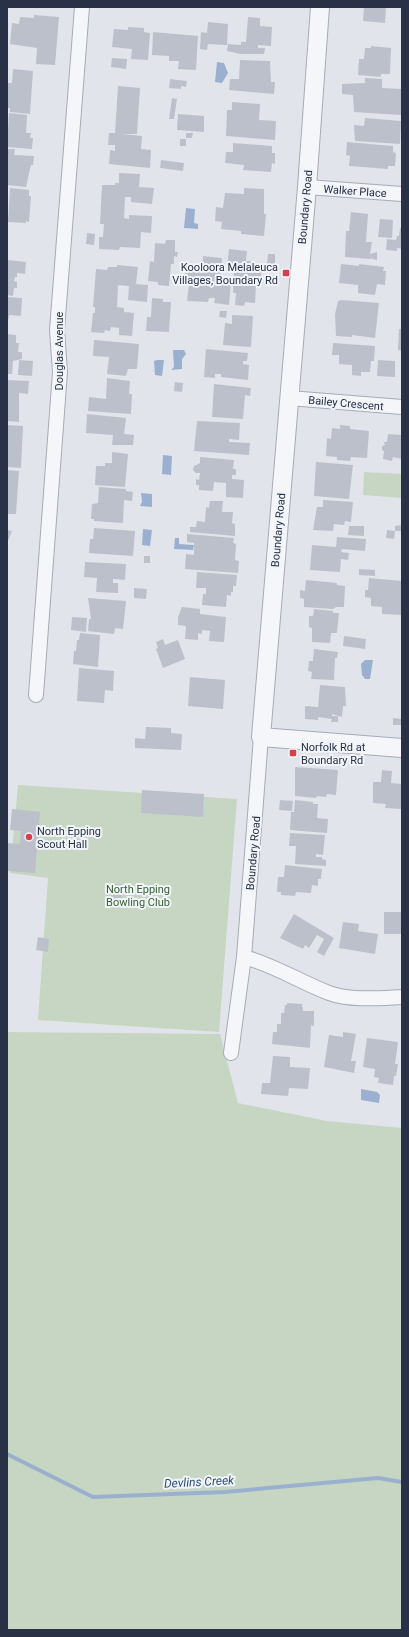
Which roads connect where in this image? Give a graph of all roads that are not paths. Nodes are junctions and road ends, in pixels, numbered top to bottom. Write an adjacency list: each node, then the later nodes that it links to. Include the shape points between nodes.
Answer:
1 (82, 7): 7 (street, Douglas Avenue, via 57,330 60,372)
2 (320, 7): 3 (street, Boundary Road)
3 (307, 187): 4 (street, Walker Place); 5 (street, Boundary Road)
4 (402, 194)
5 (289, 398): 6 (street, Bailey Crescent); 8 (street, Boundary Road)
6 (402, 407)
7 (36, 695)
8 (261, 737): 9 (street); 10 (street, Boundary Road)
9 (402, 748)
10 (244, 957): 11 (street, via 262,962 330,993 370,999); 12 (street, Boundary Road)
11 (402, 997)
12 (231, 1053)

